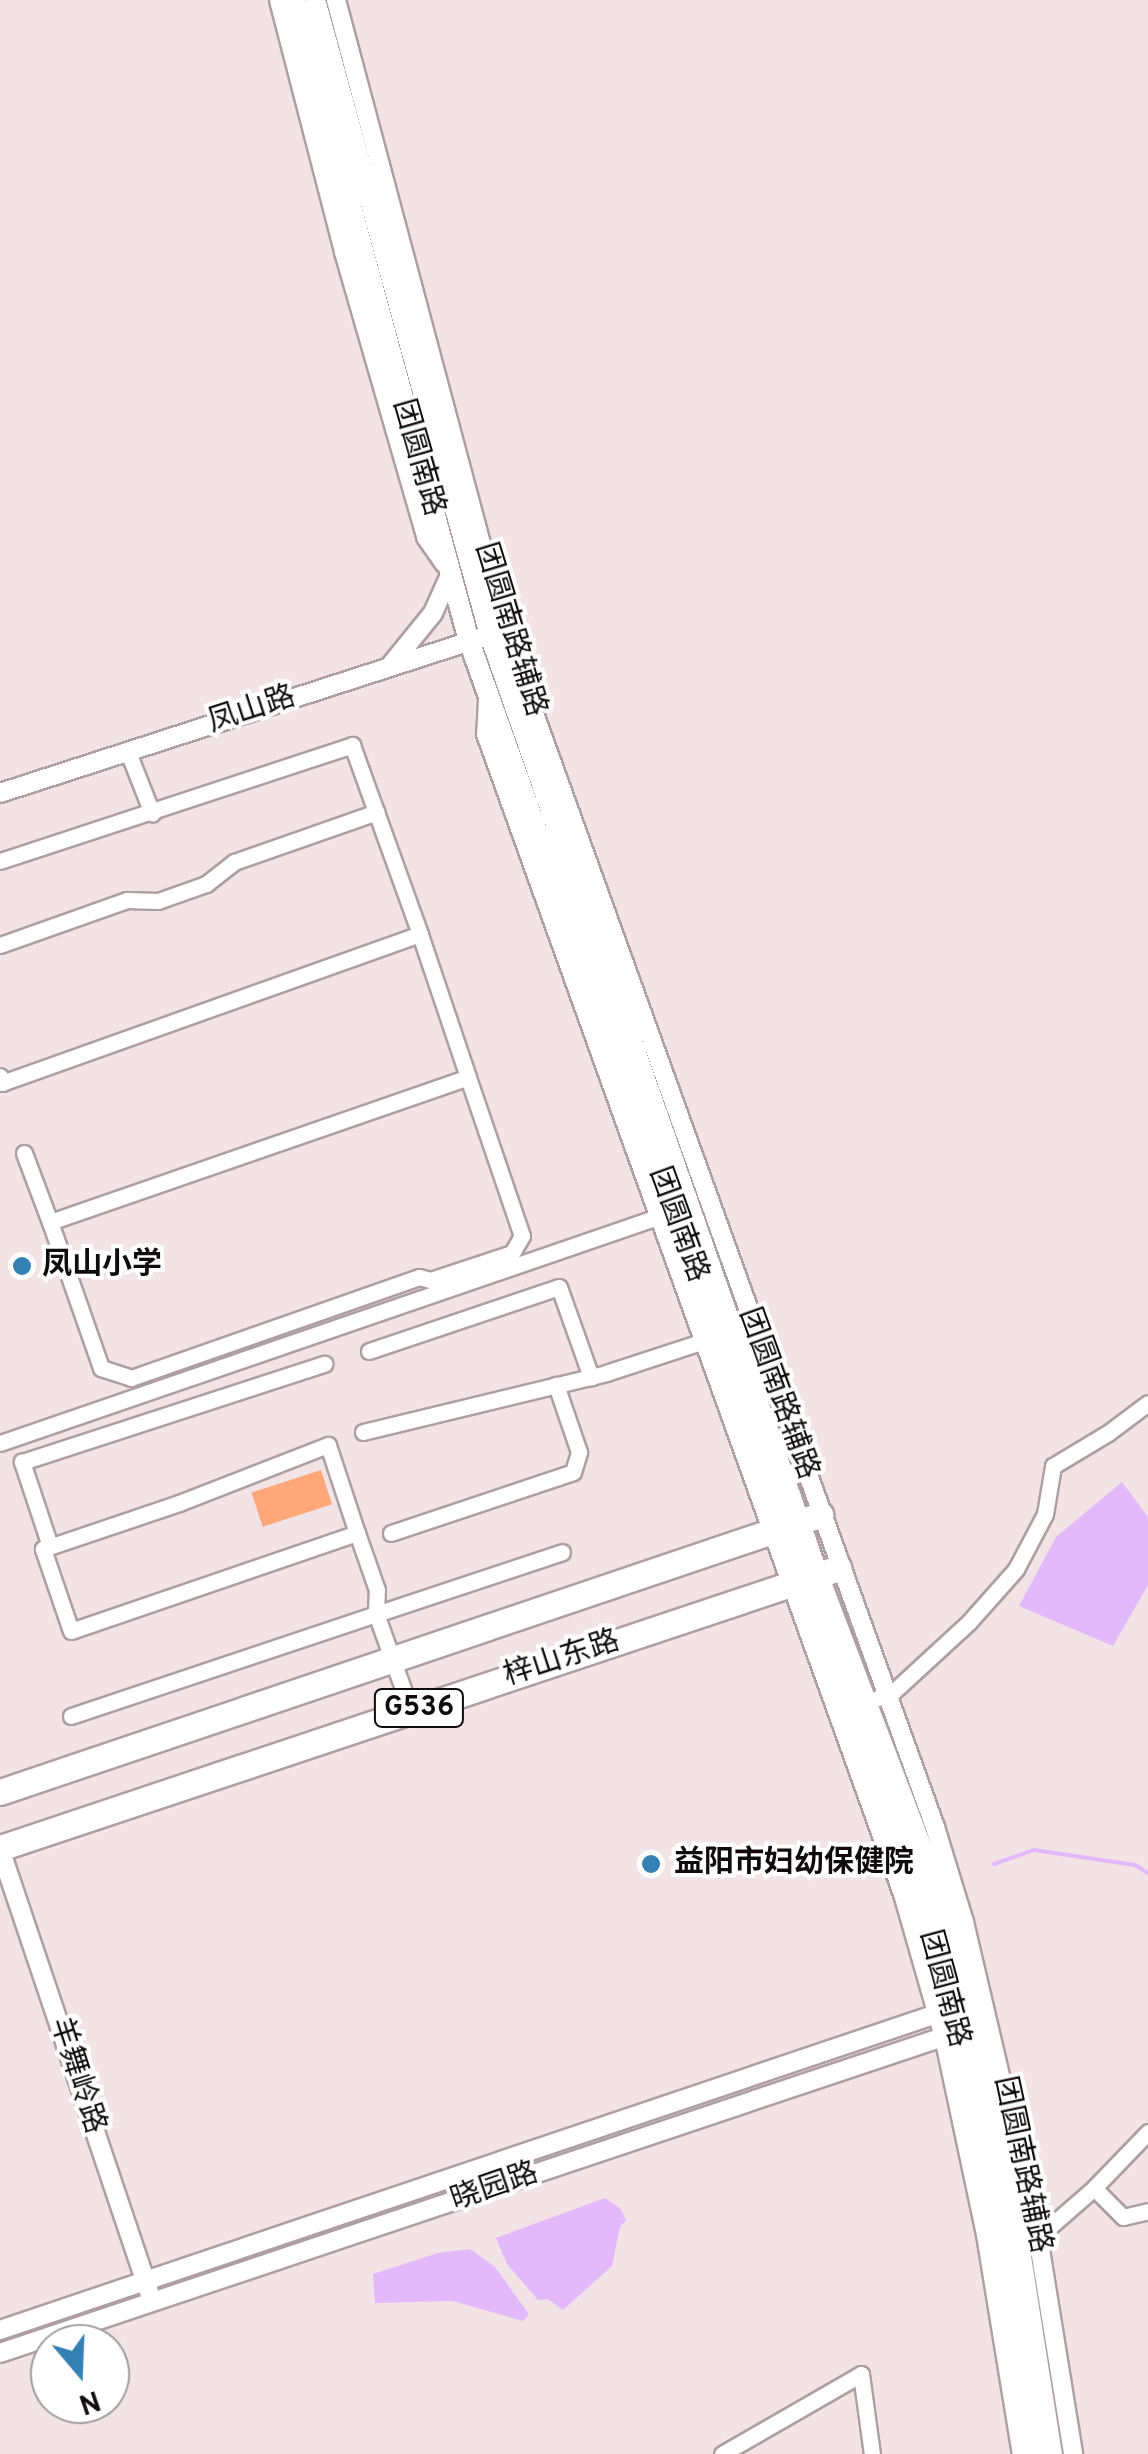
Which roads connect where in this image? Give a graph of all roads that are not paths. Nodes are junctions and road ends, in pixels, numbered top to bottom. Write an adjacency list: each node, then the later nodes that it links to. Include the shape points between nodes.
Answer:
1 (280, 0): 5 (street, 团圆南路辅路, via 426,537)
2 (294, 0): 5 (main road, 团圆南路)
3 (316, 0): 6 (main road, 团圆南路)
4 (336, 0): 6 (street, 团圆南路辅路)
5 (449, 572): 6 (main road, 团圆南路); 7 (street, via 433,613)
6 (488, 635): 7 (street, 凤山路); 18 (main road, 团圆南路, via 488,694); 28 (main road, 团圆南路)
7 (388, 667): 8 (street, 凤山路)
8 (128, 752): 9 (street, 凤山路); 10 (street)
9 (0, 794)
10 (152, 812): 11 (street, via 352,745); 12 (street)
11 (376, 812): 13 (street); 14 (street, via 234,862 206,884 158,901 127,900)
12 (0, 860)
13 (420, 934): 15 (street, via 2,1083); 16 (street)
14 (0, 945)
15 (0, 1076)
16 (468, 1077): 19 (street); 19 (street, via 522,1236 512,1253 430,1280 419,1277 131,1378 101,1368)
17 (24, 1152): 19 (street)
18 (666, 1214): 20 (main road, 团圆南路); 27 (street)
19 (50, 1222)
20 (710, 1339): 23 (street); 28 (main road, 团圆南路)
21 (369, 1350): 23 (street, via 559,1286)
22 (324, 1364): 31 (street, via 22,1462)
23 (591, 1377): 24 (street)
24 (556, 1385): 26 (street); 30 (street, via 579,1452 573,1472)
25 (1148, 1403): 36 (street, via 1052,1466 1045,1514 1016,1568 969,1622)
26 (363, 1432)
27 (0, 1443)
28 (794, 1524): 33 (main road, 团圆南路); 33 (street, 团圆南路辅路); 35 (highway, 梓山东路 / G536)
29 (356, 1533): 31 (street, via 328,1445); 31 (street, via 72,1631 43,1549); 34 (street, via 377,1590)
30 (391, 1533)
31 (50, 1546)
32 (562, 1552): 34 (street)
33 (812, 1577): 36 (main road, 团圆南路); 37 (highway, 梓山东路 / G536); 41 (main road, 团圆南路); 42 (street, 团圆南路辅路)
34 (376, 1614): 35 (street); 38 (street)
35 (392, 1660): 37 (street); 39 (highway, 梓山东路 / G536)
36 (876, 1699): 43 (main road, 团圆南路, via 923,1851)
37 (411, 1711): 40 (highway, 梓山东路 / G536)
38 (71, 1716)
39 (0, 1792)
40 (0, 1848): 49 (street, 羊舞岭路)
41 (904, 1854): 42 (main road); 43 (main road, 团圆南路)
42 (903, 1894): 43 (street, 团圆南路辅路)
43 (959, 2008): 44 (main road, 团圆南路); 44 (street, 团圆南路辅路); 49 (street, 晓园路)
44 (965, 2031): 48 (main road, 团圆南路); 50 (street, 晓园路); 55 (street, 团圆南路辅路, via 986,2235); 56 (main road, 团圆南路)
45 (1148, 2132): 46 (street)
46 (1094, 2188): 47 (street, via 1123,2216); 48 (street)
47 (1148, 2210)
48 (1030, 2244): 57 (main road, 团圆南路); 58 (street, 团圆南路辅路)
49 (145, 2282): 50 (street, 羊舞岭路); 51 (street, 晓园路)
50 (152, 2302): 52 (street, 晓园路)
51 (0, 2330)
52 (0, 2354)
53 (722, 2454): 54 (street, via 861,2374)
54 (872, 2454)
55 (1022, 2454)
56 (1034, 2454)
57 (1052, 2454)
58 (1073, 2454)

